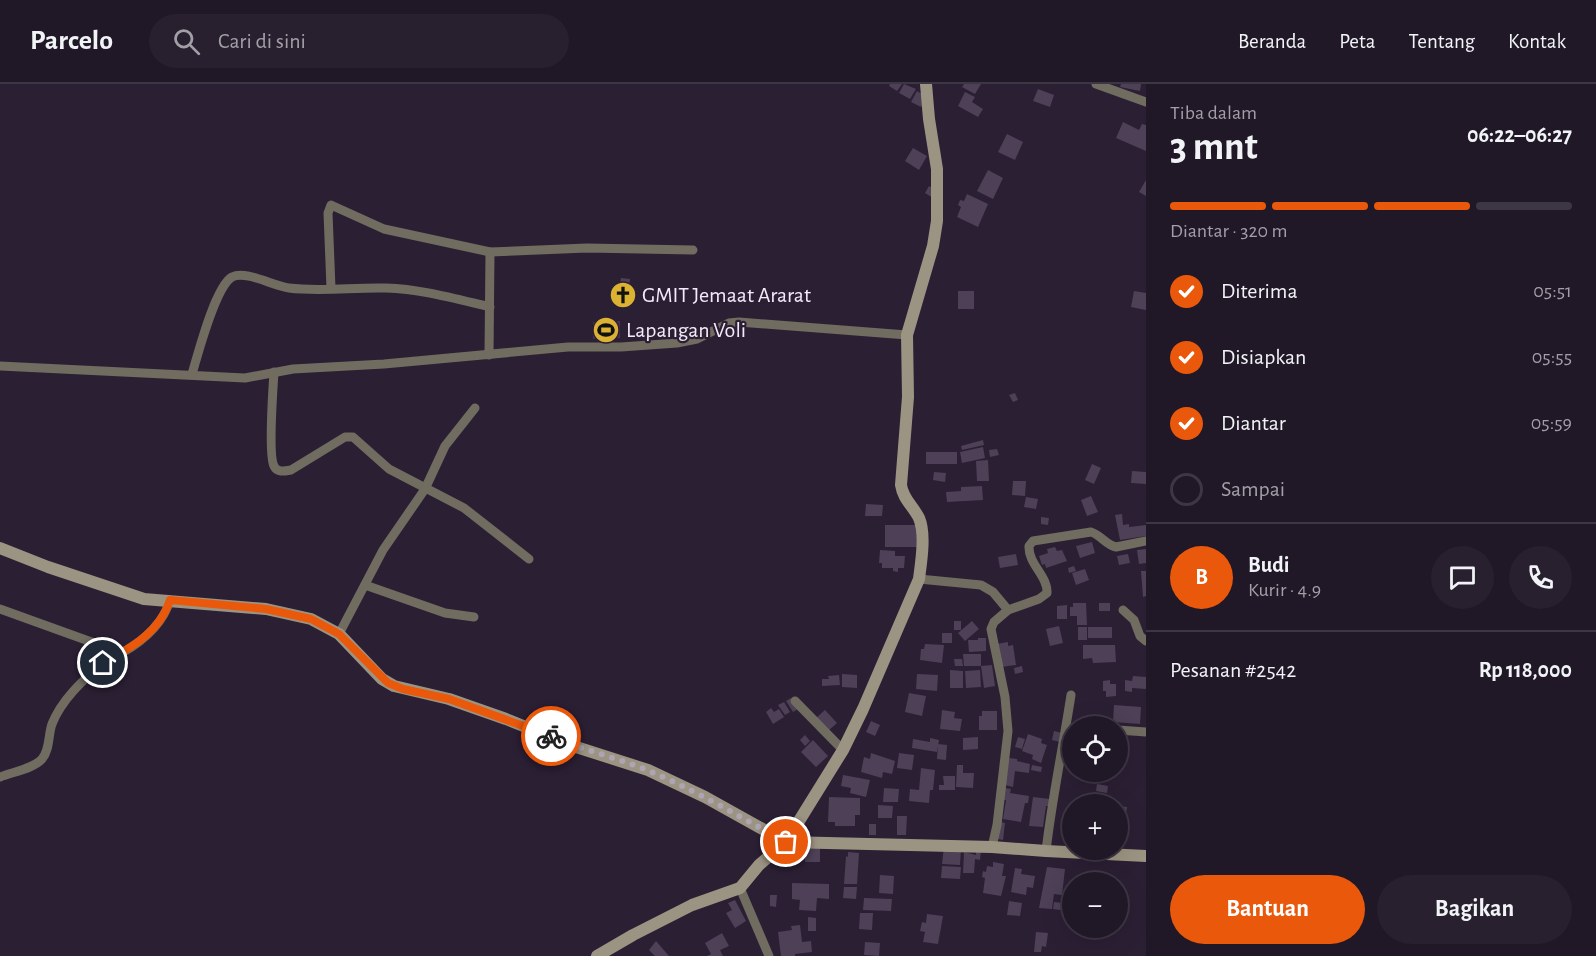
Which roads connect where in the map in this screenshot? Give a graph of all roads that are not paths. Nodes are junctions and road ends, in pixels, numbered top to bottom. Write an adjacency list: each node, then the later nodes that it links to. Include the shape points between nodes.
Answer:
1 (926, 84): 8 (street, via 937,169 937,221)
2 (1096, 84): 3 (street)
3 (1146, 102)
4 (693, 250): 5 (street)
5 (490, 252): 6 (street, via 384,229 331,205); 7 (street)
6 (331, 288): 7 (street, via 409,290); 12 (street, via 293,289 245,275 233,277 217,299)
7 (490, 307): 9 (street)
8 (907, 335): 9 (street, via 739,322 677,343); 18 (street, via 908,397 901,485 904,498 921,524)
9 (489, 355): 11 (street)
10 (0, 366): 12 (street)
11 (274, 372): 12 (street, via 245,378); 14 (street, via 271,438 273,465 277,469 291,470 351,436 389,469)
12 (192, 374)
13 (475, 408): 14 (street, via 446,446)
14 (425, 489): 17 (street, via 473,514); 19 (street, via 383,550)
15 (1146, 542): 22 (street, via 1116,547 1091,532 1033,540 1029,555 1047,593)
16 (0, 549): 20 (street, via 132,596)
17 (529, 559)
18 (919, 579): 22 (street, via 981,585 993,592); 32 (street)
19 (365, 585): 24 (street, via 445,614); 25 (street)
20 (170, 600): 25 (street, via 297,614); 27 (street, via 150,632)
21 (0, 609): 27 (street)
22 (1008, 610): 35 (street, via 991,629 1008,730)
23 (1124, 610): 26 (street)
24 (474, 617)
25 (339, 634): 34 (street, via 388,683 449,699 648,770)
26 (1146, 641)
27 (122, 653): 33 (street, via 103,663 59,711 41,760)
28 (1071, 695): 36 (street)
29 (795, 701): 32 (street)
30 (1128, 731): 31 (street)
31 (1146, 732)
32 (843, 750): 34 (street)
33 (0, 777)
34 (786, 842): 35 (street); 38 (street)
35 (992, 847): 36 (street)
36 (1046, 851): 37 (street)
37 (1146, 855)
38 (740, 888): 39 (street, via 692,905); 40 (street)
39 (597, 956)
40 (769, 956)

